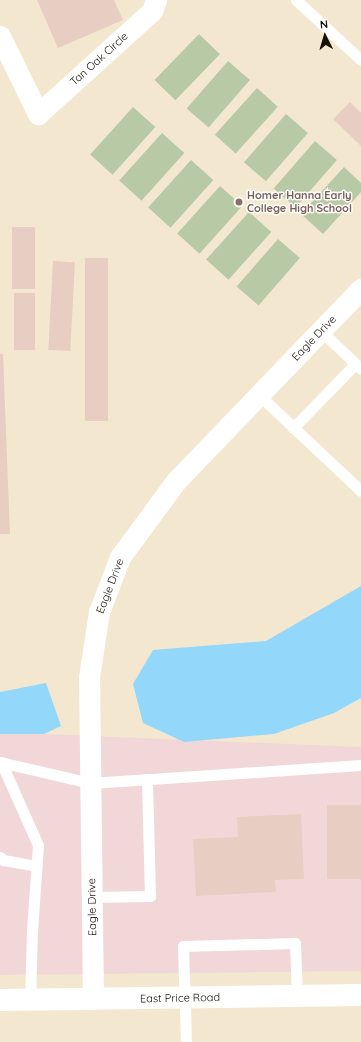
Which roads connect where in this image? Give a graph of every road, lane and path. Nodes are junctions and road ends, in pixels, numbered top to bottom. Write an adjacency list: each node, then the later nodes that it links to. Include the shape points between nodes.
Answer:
1 (156, 0): 3 (street, Tan Oak Circle, via 152,11 38,114)
2 (296, 0): 4 (lane)
3 (0, 36)
4 (361, 60)
5 (361, 289): 6 (street, Eagle Drive)
6 (321, 331): 7 (lane); 8 (street, Eagle Drive)
7 (358, 366): 9 (lane)
8 (258, 395): 9 (lane); 14 (street, Eagle Drive, via 176,481 120,557 99,612 89,677)
9 (293, 428): 10 (lane)
10 (361, 491)
11 (0, 762): 14 (lane); 16 (lane, via 38,845)
12 (361, 765): 13 (lane)
13 (147, 779): 14 (lane); 17 (lane, via 150,896)
14 (90, 783): 17 (street, Eagle Drive)
15 (0, 858): 16 (lane)
16 (36, 866): 23 (lane)
17 (92, 897): 21 (street, Eagle Drive)
18 (297, 996): 19 (main road, East Price Road); 20 (main road, East Price Road); 20 (lane, via 295,943 183,946)
19 (361, 996)
20 (185, 998): 21 (main road, East Price Road); 24 (lane)
21 (93, 999): 23 (main road, East Price Road)
22 (0, 1000): 23 (main road, East Price Road)
23 (30, 1000)
24 (186, 1042)

